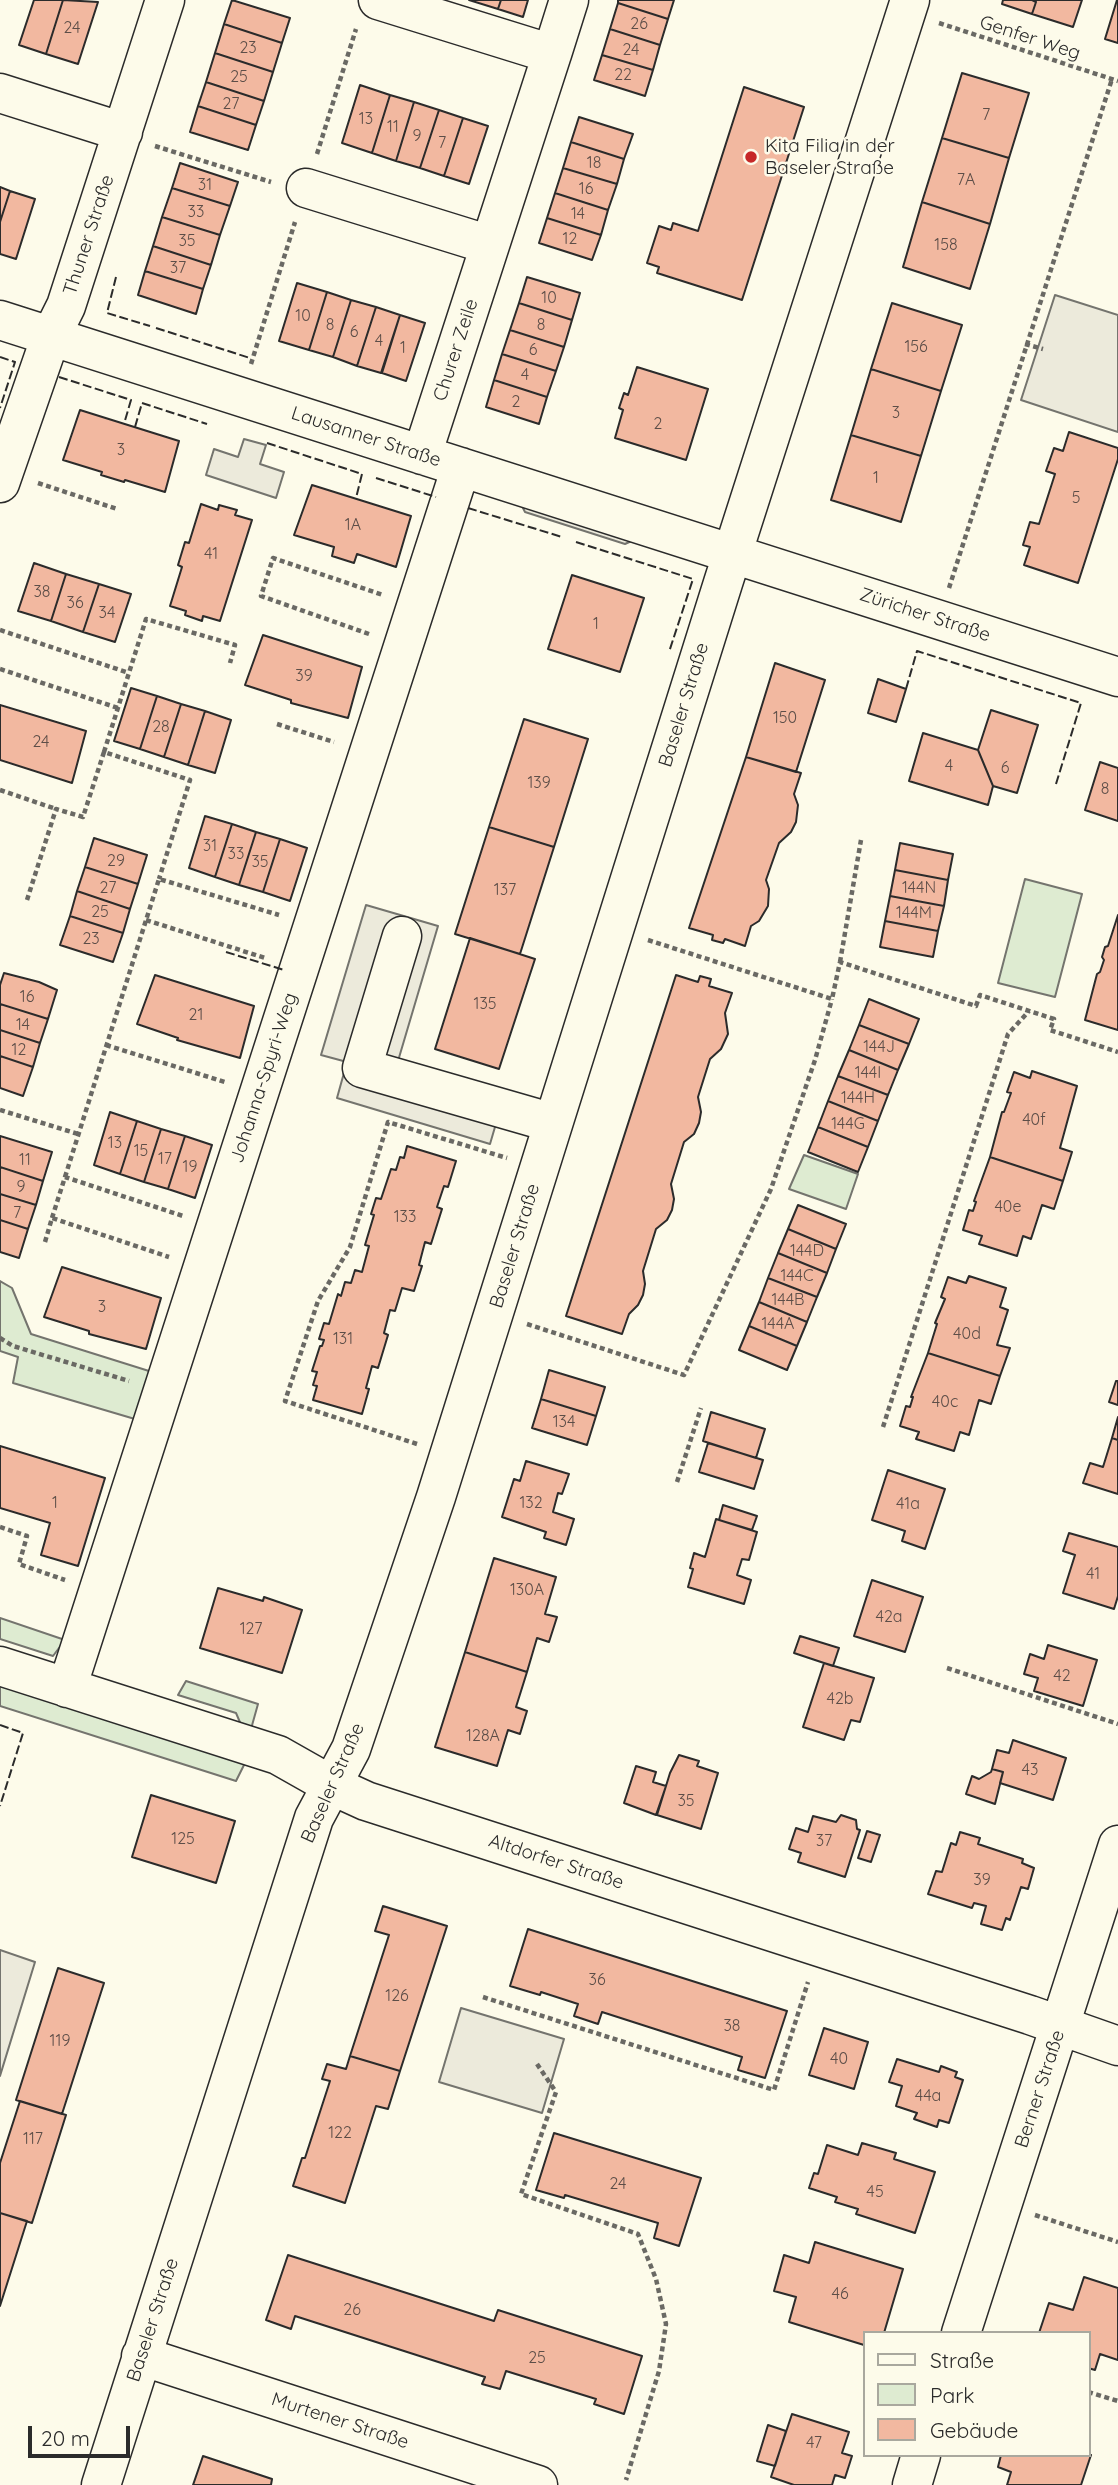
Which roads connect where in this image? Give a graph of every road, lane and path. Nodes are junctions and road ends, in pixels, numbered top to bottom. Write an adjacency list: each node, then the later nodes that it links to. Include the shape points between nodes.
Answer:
1 (165, 0): 8 (street, Thuner Straße)
2 (569, 0): 5 (street, Churer Zeile)
3 (922, 11): 6 (path, Genfer Weg); 20 (street, Baseler Straße)
4 (368, 13): 5 (street); 9 (path)
5 (552, 54): 10 (street, Churer Zeile)
6 (1115, 80): 13 (path)
7 (0, 93): 8 (street)
8 (138, 139): 9 (path); 12 (street, Thuner Straße)
9 (305, 190): 10 (street); 15 (path)
10 (490, 245): 16 (street, Churer Zeile)
11 (0, 320): 12 (street, Lausanner Straße)
12 (51, 336): 16 (street, Lausanner Straße); 18 (street, Thuner Straße)
13 (1025, 344): 14 (path); 21 (path)
14 (1043, 349)
15 (250, 365)
16 (422, 455): 17 (street, Lausanner Straße)
17 (461, 467): 20 (street, Lausanner Straße); 22 (street, Johanna-Spyri-Weg)
18 (2, 478): 19 (path)
19 (117, 509)
20 (732, 554): 28 (street, Züricher Straße); 50 (street, Baseler Straße)
21 (949, 589)
22 (416, 606): 24 (street, Johanna-Spyri-Weg); 24 (path, via 273,558 261,596)
23 (0, 630): 27 (path)
24 (403, 646): 32 (street, Johanna-Spyri-Weg)
25 (230, 663): 27 (path, via 235,645 146,619)
26 (0, 669): 29 (path)
27 (129, 673): 29 (path)
28 (1118, 677)
29 (118, 708): 31 (path)
30 (277, 724): 32 (path)
31 (104, 752): 34 (path, via 82,817); 36 (path, via 190,780)
32 (369, 753): 39 (street, Johanna-Spyri-Weg)
33 (0, 790): 34 (path)
34 (56, 809): 37 (path)
35 (862, 840): 42 (path)
36 (159, 878): 38 (path); 39 (path)
37 (27, 900)
38 (146, 920): 43 (path); 46 (path)
39 (313, 926): 43 (street, Johanna-Spyri-Weg)
40 (402, 936): 50 (street, via 362,1068)
41 (644, 939): 44 (path)
42 (840, 962): 44 (path); 45 (path, via 976,1006 980,995)
43 (299, 968): 48 (street, Johanna-Spyri-Weg)
44 (832, 999): 58 (path, via 771,1189 684,1375)
45 (1029, 1011): 47 (path, via 1054,1019 1051,1030); 62 (path, via 1008,1034)
46 (106, 1045): 48 (path); 51 (path)
47 (1118, 1052)
48 (259, 1093): 55 (street, Johanna-Spyri-Weg)
49 (0, 1110): 51 (path)
50 (553, 1123): 71 (street, Baseler Straße, via 427,1523 351,1749)
51 (78, 1134): 53 (path)
52 (511, 1159): 63 (path, via 388,1122 350,1247 318,1301 285,1401)
53 (65, 1177): 54 (path); 55 (path)
54 (52, 1218): 56 (path); 57 (path)
55 (216, 1227): 57 (street, Johanna-Spyri-Weg)
56 (45, 1242)
57 (203, 1268): 60 (street, Johanna-Spyri-Weg)
58 (523, 1323)
59 (0, 1338): 60 (path, via 13,1346)
60 (163, 1391): 66 (street, Johanna-Spyri-Weg)
61 (701, 1408): 64 (path)
62 (883, 1427)
63 (420, 1445)
64 (677, 1482)
65 (0, 1527): 66 (path, via 27,1536 19,1564)
66 (99, 1591): 69 (street, Johanna-Spyri-Weg)
67 (0, 1666): 69 (street, Altdorfer Straße)
68 (947, 1668): 70 (path)
69 (68, 1688): 71 (street, Altdorfer Straße, via 278,1755)
70 (1118, 1724)
71 (331, 1785): 75 (street, Altdorfer Straße, via 379,1805); 81 (street, Baseler Straße, via 314,1818)
72 (1118, 1845): 75 (street, Berner Straße)
73 (811, 1975): 74 (path, via 774,2090)
74 (483, 1997)
75 (1060, 2027): 76 (street, Altdorfer Straße); 80 (street, Berner Straße)
76 (1118, 2046)
77 (537, 2064): 85 (path, via 556,2092 521,2194 638,2234 656,2279 666,2324 659,2371)
78 (1033, 2215): 79 (path)
79 (1118, 2242)
80 (962, 2331)
81 (141, 2356): 86 (street, Baseler Straße); 87 (street, Murtener Straße)
82 (1090, 2393): 83 (path)
83 (1118, 2401)
84 (920, 2457): 88 (street)
85 (626, 2480)
86 (101, 2485)
87 (538, 2485)
88 (912, 2485)

